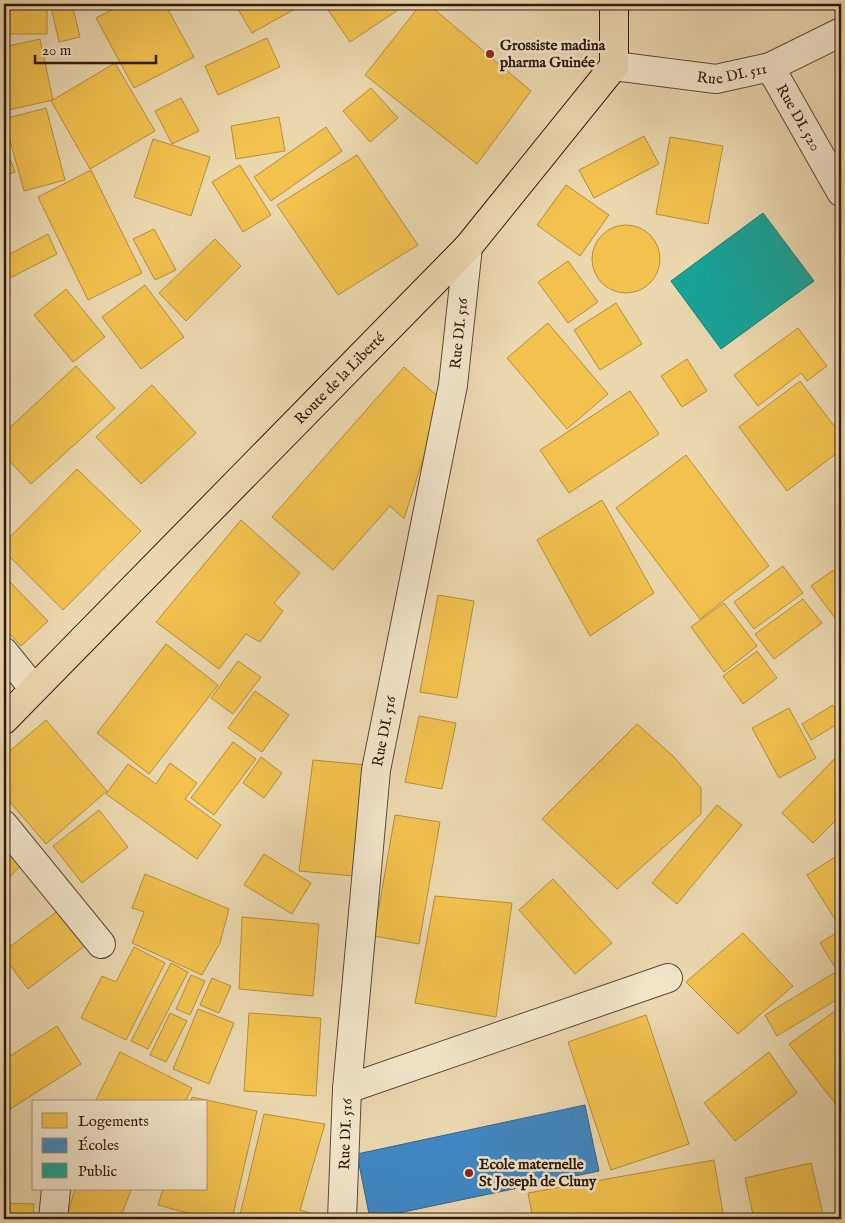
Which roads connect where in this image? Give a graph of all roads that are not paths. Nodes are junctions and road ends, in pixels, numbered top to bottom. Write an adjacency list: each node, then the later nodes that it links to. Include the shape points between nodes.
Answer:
1 (614, 4): 3 (main road)
2 (841, 32): 4 (street, Rue DI. 511)
3 (614, 66): 4 (street, Rue DI. 511, via 716,79); 6 (main road, Route de la Liberté)
4 (770, 67): 5 (street, Rue DI. 520)
5 (841, 192)
6 (468, 248): 8 (main road, Route de la Liberté); 13 (street, Rue DI. 516, via 453,385 376,770)
7 (4, 652): 8 (street)
8 (34, 689): 9 (main road, Route de la Liberté)
9 (4, 720)
10 (4, 825): 11 (street)
11 (100, 944)
12 (668, 978): 13 (street)
13 (347, 1089): 16 (street, Rue DI. 516)
14 (56, 1190): 15 (street)
15 (53, 1219)
16 (342, 1219)

